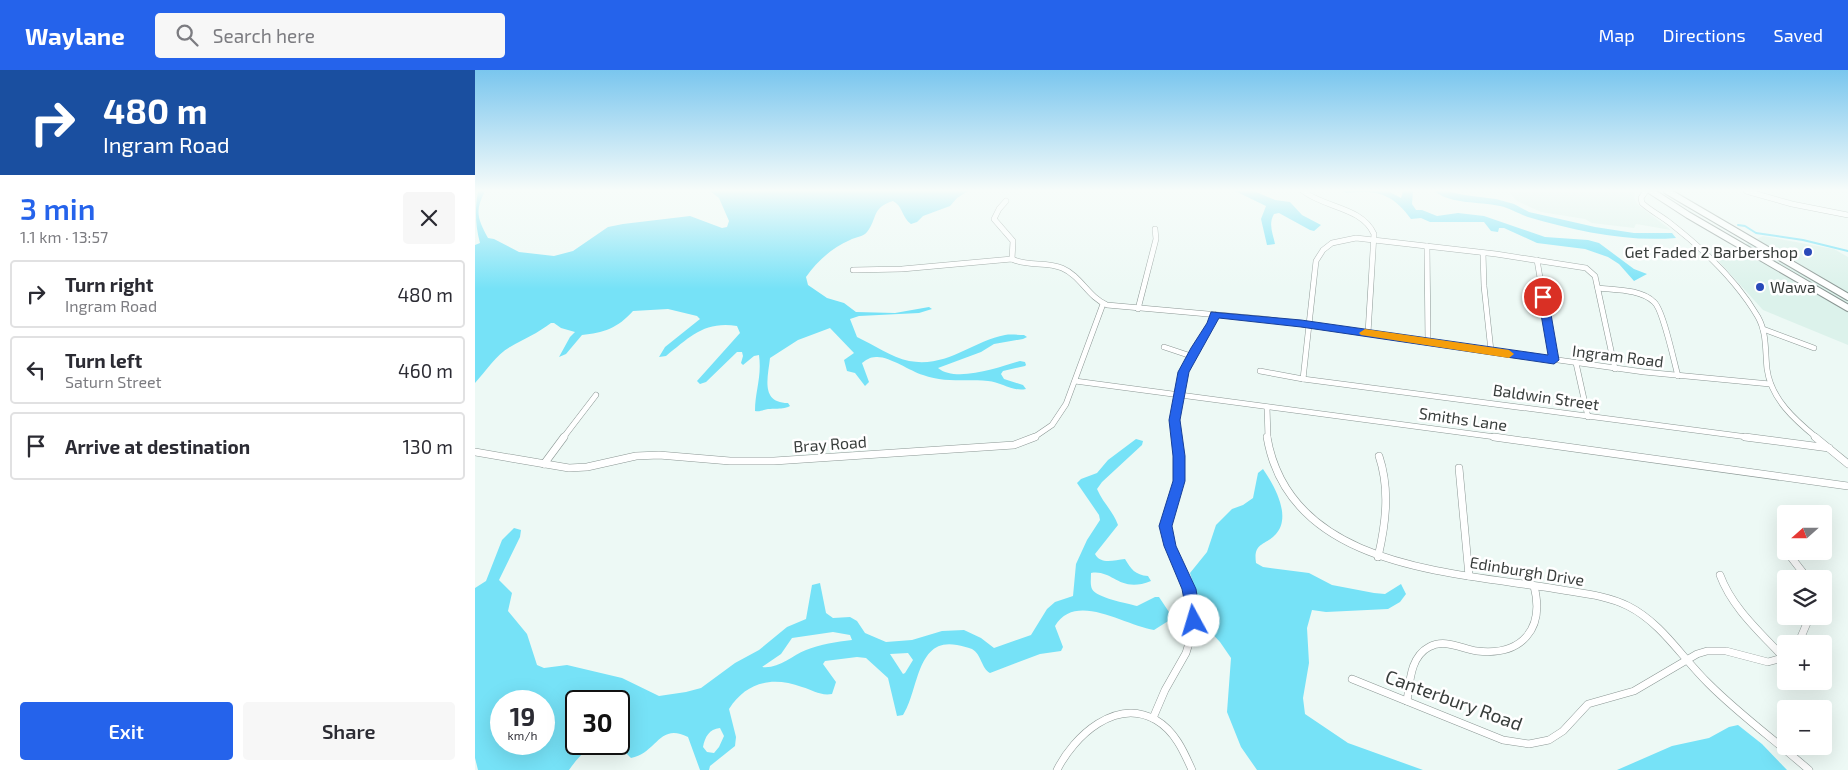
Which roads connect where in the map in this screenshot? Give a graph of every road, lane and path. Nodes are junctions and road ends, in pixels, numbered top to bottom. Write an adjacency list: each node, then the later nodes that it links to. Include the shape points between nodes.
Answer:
1 (995, 224): 12 (street, via 1013,241)
2 (1368, 224): 7 (street)
3 (1670, 224): 22 (street, via 1750,305)
4 (1705, 224): 11 (main road)
5 (1722, 224): 10 (main road)
6 (1155, 229): 19 (street, via 1156,239)
7 (1373, 239): 8 (street); 21 (street, via 1344,239 1322,250 1315,267); 23 (street)
8 (1427, 246): 9 (street); 24 (street)
9 (1483, 253): 13 (street); 27 (street)
10 (1771, 253): 11 (main road); 16 (main road)
11 (1762, 258): 18 (main road)
12 (1012, 259): 14 (street); 17 (street, via 1063,268)
13 (1537, 260): 15 (street, via 1586,268 1594,274); 29 (street)
14 (853, 270)
15 (1597, 288): 31 (street); 33 (street, via 1640,294 1655,302)
16 (1848, 297)
17 (1103, 304): 19 (street, Ingram Road); 35 (street, Bray Road)
18 (1848, 308)
19 (1138, 309): 20 (street, Ingram Road)
20 (1215, 314): 21 (street, Ingram Road); 28 (street)
21 (1308, 324): 23 (street, Ingram Road); 34 (street)
22 (1763, 329): 26 (street); 36 (street)
23 (1368, 333): 24 (street, Ingram Road)
24 (1428, 342): 27 (street, Ingram Road)
25 (1164, 347): 28 (street)
26 (1814, 348)
27 (1491, 351): 29 (street, Ingram Road)
28 (1191, 356): 38 (street)
29 (1554, 360): 30 (street, Ingram Road)
30 (1576, 363): 31 (street, Ingram Road); 40 (street)
31 (1615, 369): 33 (street, Ingram Road)
32 (1260, 371): 34 (street, Baldwin Street)
33 (1678, 376): 36 (street, Ingram Road)
34 (1303, 379): 40 (street, Baldwin Street)
35 (1075, 382): 38 (street, Smiths Lane); 44 (street, Bray Road, via 1064,410 1051,427 1033,440 1015,445 773,462 730,462 659,455 636,456 577,468)
36 (1770, 384): 41 (street, via 1787,410)
37 (595, 395): 44 (street)
38 (1179, 396): 39 (street, Smiths Lane); 59 (street, via 1175,420 1179,481 1165,526 1189,589 1194,621 1186,653)
39 (1267, 407): 47 (street, Smiths Lane); 48 (street, Edinburgh Drive, via 1267,446 1286,488 1324,528 1350,545)
40 (1588, 417): 41 (street, Baldwin Street)
41 (1829, 448): 45 (street)
42 (475, 452): 44 (street, Bray Road)
43 (1379, 456): 48 (street, via 1385,479 1385,510)
44 (544, 464)
45 (1848, 464)
46 (1459, 468): 52 (street)
47 (1848, 486)
48 (1378, 557): 52 (street, Edinburgh Drive, via 1413,567)
49 (1793, 560): 50 (street)
50 (1801, 570)
51 (1719, 575): 54 (street, via 1731,598)
52 (1469, 576): 53 (street, Edinburgh Drive)
53 (1535, 586): 55 (street, Edinburgh Drive, via 1599,596 1627,606 1657,626); 58 (street, via 1537,618 1525,639 1510,648 1489,652 1441,643 1428,647 1417,658)
54 (1777, 649)
55 (1686, 661): 56 (street, Canterbury Road, via 1715,649 1751,660); 58 (street, Canterbury Road, via 1634,690 1588,704 1563,732 1538,743 1503,740); 62 (street, Edinburgh Drive)
56 (1777, 661)
57 (1352, 680): 58 (street, Canterbury Road)
58 (1407, 701)
59 (1153, 718): 60 (street, via 1127,714 1096,725 1071,744); 61 (street, via 1173,735)
60 (1057, 770)
61 (1192, 770)
62 (1809, 770)

